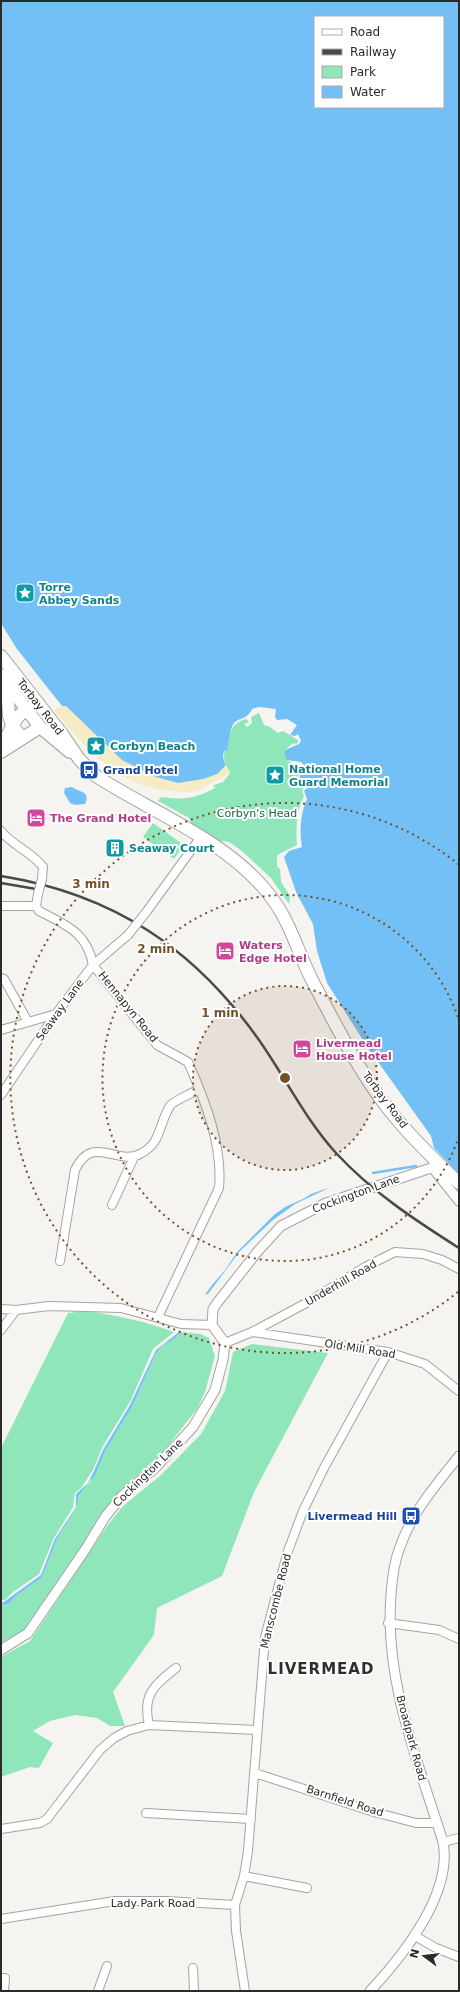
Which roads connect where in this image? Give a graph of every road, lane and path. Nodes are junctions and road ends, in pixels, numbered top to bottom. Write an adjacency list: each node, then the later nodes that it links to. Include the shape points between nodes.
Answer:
1 (1, 656): 3 (main road, Torbay Road)
2 (4, 679): 4 (main road, Torbay Road); 5 (main road)
3 (38, 704): 4 (main road); 6 (main road); 10 (main road, Torbay Road)
4 (25, 709): 5 (main road); 6 (main road, Torbay Road)
5 (12, 725): 7 (main road); 8 (main road)
6 (40, 727): 7 (main road); 10 (main road, Torbay Road)
7 (22, 738): 9 (main road)
8 (1, 748)
9 (1, 752)
10 (79, 759): 12 (main road, Torbay Road, via 96,776)
11 (1, 831): 14 (street, bridge, via 43,867)
12 (200, 838): 15 (street, Seaway Lane, bridge, via 128,935); 23 (main road, Torbay Road, via 241,865 276,902 291,927 311,979 359,1065 400,1123)
13 (1, 906): 14 (street)
14 (36, 906): 15 (street, Hennapyn Road, via 39,911 72,928 86,942)
15 (93, 965): 17 (street, Seaway Lane); 20 (street, Hennapyn Road, via 157,1045 188,1062)
16 (1, 978): 18 (street)
17 (56, 1014): 18 (street); 21 (street, Seaway Lane)
18 (28, 1022): 19 (street)
19 (1, 1030)
20 (199, 1089): 22 (street, via 170,1104 154,1145); 33 (street, Hennapyn Road, via 220,1167 219,1188)
21 (1, 1095)
22 (134, 1157): 26 (street); 29 (street, via 99,1151 91,1152 80,1159 75,1170)
23 (436, 1166): 24 (main road, Torbay Road); 27 (street); 34 (street, Cockington Lane, via 326,1203 281,1226 217,1303 213,1310)
24 (459, 1183)
25 (112, 1184): 26 (street)
26 (120, 1188): 28 (street)
27 (459, 1201)
28 (112, 1205)
29 (60, 1262)
30 (459, 1269): 36 (street, Underhill Road, via 428,1255 395,1252)
31 (1, 1309): 32 (street)
32 (16, 1310): 33 (street, via 49,1306 93,1306 121,1308); 35 (street)
33 (158, 1317): 34 (street, via 181,1324)
34 (212, 1325): 37 (street)
35 (1, 1330)
36 (252, 1332): 37 (street, Underhill Road); 38 (street, Old Mill Road)
37 (225, 1343): 43 (street, Cockington Lane, via 215,1390 193,1427 156,1467 122,1496 105,1517 28,1633)
38 (388, 1352): 39 (street, Old Mill Road, via 425,1364); 46 (street, Manscombe Road, via 324,1468 303,1511 288,1551 265,1638)
39 (459, 1391)
40 (459, 1456): 41 (street, Broadpark Road, via 429,1493 399,1548 392,1576)
41 (388, 1623): 42 (street, via 440,1630); 50 (street, Broadpark Road, via 401,1710)
42 (459, 1639)
43 (1, 1650)
44 (176, 1668): 45 (street, via 157,1683 148,1697)
45 (149, 1725): 46 (street); 51 (street, via 127,1731 100,1750 47,1819 40,1823)
46 (256, 1730): 47 (street, Manscombe Road)
47 (255, 1772): 49 (street, Manscombe Road); 50 (street, Barnfield Road, via 374,1812 416,1823)
48 (146, 1813): 49 (street)
49 (251, 1820): 54 (street, Manscombe Road)
50 (436, 1823): 53 (street, Broadpark Road)
51 (1, 1829)
52 (459, 1838): 53 (street)
53 (443, 1842): 58 (street, Broadpark Road, via 444,1860 437,1893)
54 (244, 1876): 55 (street); 56 (street, Manscombe Road)
55 (307, 1888)
56 (235, 1905): 57 (street, Lady Park Road, via 115,1901); 66 (street, Manscombe Road, via 236,1931)
57 (1, 1919)
58 (415, 1936): 59 (street); 67 (street, Broadpark Road)
59 (459, 1957)
60 (107, 1966): 64 (street)
61 (193, 1968): 65 (street)
62 (1, 1978): 63 (street, via 5,1978)
63 (4, 1991)
64 (98, 1991)
65 (194, 1991)
66 (245, 1991)
67 (370, 1991)

